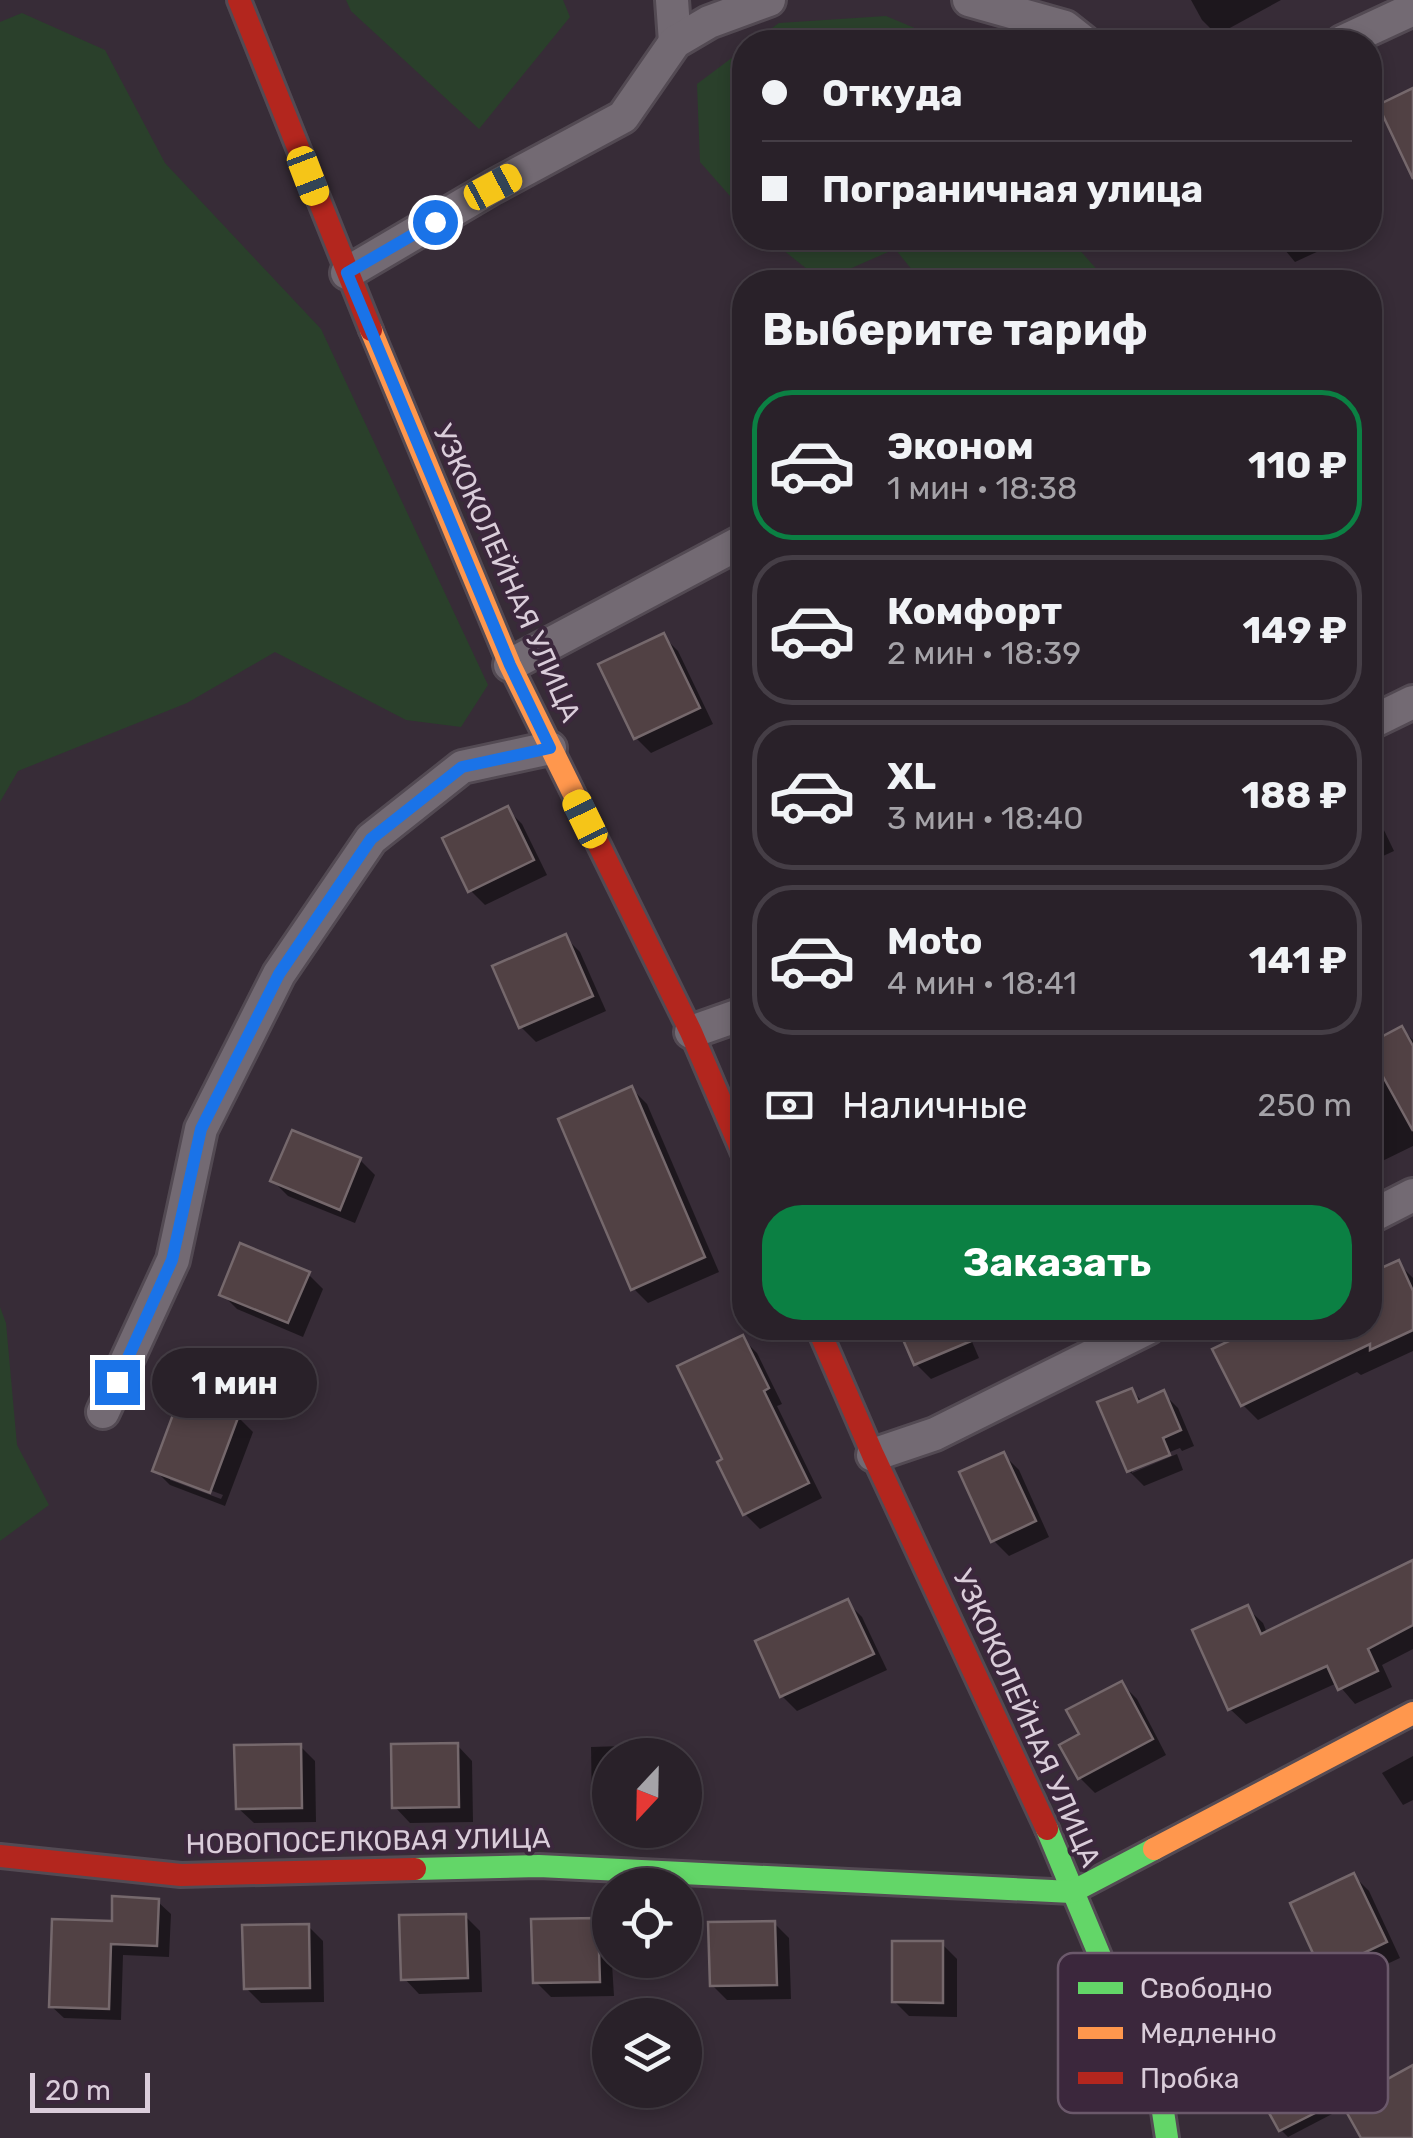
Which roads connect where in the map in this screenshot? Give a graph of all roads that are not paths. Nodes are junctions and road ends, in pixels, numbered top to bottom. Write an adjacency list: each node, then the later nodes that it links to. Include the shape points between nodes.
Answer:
1 (239, 0): 9 (street, УЗКОКОЛЕЙНАЯ УЛИЦА)
2 (672, 0): 8 (street)
3 (769, 0): 8 (street)
4 (969, 0): 6 (street)
5 (1413, 8): 7 (street)
6 (1069, 30)
7 (1367, 30)
8 (674, 42): 9 (street, via 624,117)
9 (347, 273): 11 (street, УЗКОКОЛЕЙНАЯ УЛИЦА)
10 (732, 547): 11 (street)
11 (510, 665): 14 (street, УЗКОКОЛЕЙНАЯ УЛИЦА)
12 (1413, 702): 13 (street)
13 (1382, 717)
14 (550, 748): 16 (street, УЗКОКОЛЕЙНАЯ УЛИЦА); 22 (street, via 462,767 371,839 279,974 201,1129 172,1260)
15 (732, 1017): 16 (street)
16 (690, 1032): 17 (street, УЗКОКОЛЕЙНАЯ УЛИЦА)
17 (732, 1128)
18 (1413, 1195): 19 (street)
19 (1382, 1210)
20 (823, 1340): 23 (street, УЗКОКОЛЕЙНАЯ УЛИЦА)
21 (1124, 1340): 23 (street, via 935,1434)
22 (103, 1412)
23 (873, 1455): 26 (street, УЗКОКОЛЕЙНАЯ УЛИЦА)
24 (1413, 1713): 26 (street)
25 (0, 1856): 26 (street, НОВОПОСЕЛКОВАЯ УЛИЦА, via 181,1875 539,1866)
26 (1072, 1892): 27 (street, УЗКОКОЛЕЙНАЯ УЛИЦА)
27 (1098, 1953)
28 (1163, 2113): 29 (street, УЗКОКОЛЕЙНАЯ УЛИЦА)
29 (1167, 2138)

